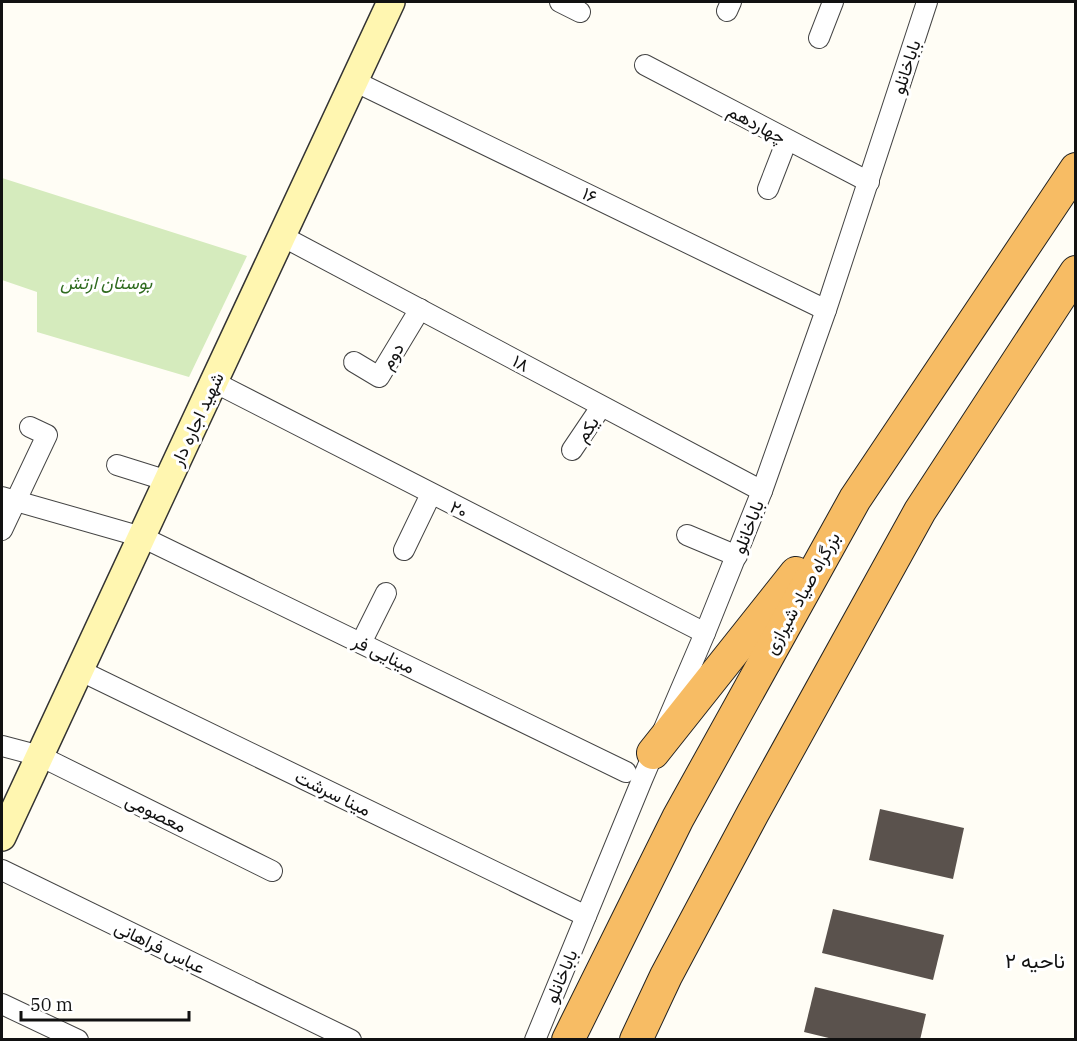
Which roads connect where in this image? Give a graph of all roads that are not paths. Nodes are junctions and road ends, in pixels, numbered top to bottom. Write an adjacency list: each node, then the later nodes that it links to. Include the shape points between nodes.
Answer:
1 (391, 2): 8 (main road, شهید اجاره دار)
2 (560, 2): 5 (street)
3 (833, 2): 6 (street)
4 (927, 2): 11 (street, باباخانلو)
5 (580, 12)
6 (819, 38)
7 (645, 65): 9 (street, چهاردهم)
8 (354, 81): 13 (main road, شهید اجاره دار); 16 (street, ۱۶)
9 (788, 140): 11 (street, چهاردهم); 12 (street)
10 (1076, 169): 27 (highway, بزرگراه صیاد شیرازی)
11 (869, 182): 16 (street, باباخانلو)
12 (768, 189)
13 (280, 234): 15 (street, ۱۸); 18 (main road, شهید اجاره دار)
14 (1076, 272): 50 (highway, via 920,511 747,823)
15 (420, 309): 17 (street, دوم, via 380,377); 19 (street, ۱۸)
16 (826, 309): 24 (street, باباخانلو)
17 (354, 362)
18 (214, 382): 23 (main road, شهید اجاره دار); 25 (street, ۲۰)
19 (602, 406): 21 (street, یکم); 24 (street, ۱۸)
20 (30, 427): 26 (street, via 47,435)
21 (572, 450)
22 (117, 465): 23 (street)
23 (168, 482): 30 (main road, شهید اجاره دار)
24 (762, 491): 32 (street, باباخانلو)
25 (431, 494): 31 (street); 34 (street, ۲۰)
26 (8, 499): 28 (street); 30 (street, مینایی فر)
27 (855, 499): 38 (highway); 49 (highway, بزرگراه صیاد شیرازی, via 678,818)
28 (2, 530)
29 (687, 535): 32 (street)
30 (142, 537): 35 (street, مینایی فر); 36 (main road, شهید اجاره دار)
31 (404, 550)
32 (737, 556): 34 (street, باباخانلو)
33 (386, 593): 35 (street)
34 (705, 633): 38 (street, باباخانلو)
35 (361, 643): 40 (street, مینایی فر)
36 (79, 670): 39 (main road, شهید اجاره دار); 44 (street, مینا سرشت)
37 (2, 746): 39 (street, معصومی)
38 (653, 753): 44 (street, باباخانلو)
39 (40, 756): 41 (main road, شهید اجاره دار); 43 (street, معصومی)
40 (626, 772)
41 (2, 837)
42 (2, 870): 47 (street, عباس فراهانی)
43 (272, 871)
44 (586, 916): 48 (street, باباخانلو)
45 (2, 1004): 46 (street)
46 (78, 1040)
47 (351, 1040)
48 (535, 1040)
49 (568, 1040)
50 (636, 1040)

